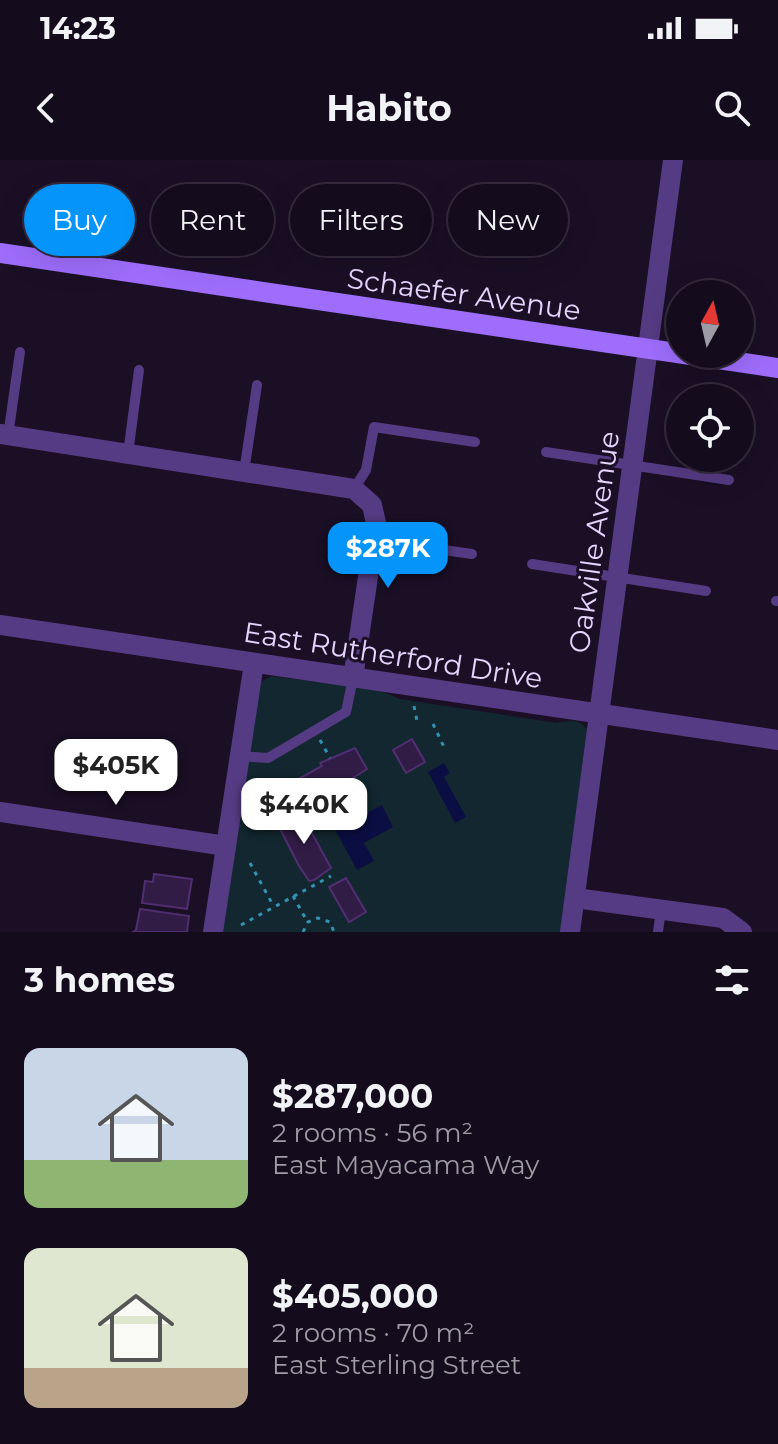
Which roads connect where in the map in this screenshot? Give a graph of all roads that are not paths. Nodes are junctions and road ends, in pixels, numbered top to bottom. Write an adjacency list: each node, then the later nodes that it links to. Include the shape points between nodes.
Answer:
1 (673, 160): 3 (street, Oakville Avenue)
2 (0, 253): 3 (main road, Schaefer Avenue)
3 (648, 349): 5 (main road, Schaefer Avenue); 12 (street, Oakville Avenue)
4 (20, 352): 8 (lane)
5 (778, 368)
6 (139, 370): 11 (lane)
7 (257, 385): 13 (lane)
8 (4, 435): 11 (street)
9 (475, 442): 15 (lane, via 374,427 366,470)
10 (546, 452): 12 (lane)
11 (128, 454): 13 (street)
12 (633, 465): 14 (lane); 19 (street, Oakville Avenue)
13 (244, 472): 15 (street)
14 (729, 480)
15 (354, 489): 16 (street, via 372,505)
16 (374, 540): 17 (lane); 23 (street)
17 (472, 554)
18 (532, 564): 19 (lane)
19 (617, 578): 20 (lane); 24 (street, Oakville Avenue)
20 (706, 591)
21 (0, 625): 22 (street, East Rutherford Drive)
22 (254, 663): 23 (street, East Rutherford Drive); 26 (street)
23 (353, 678): 24 (street, East Rutherford Drive); 26 (lane, via 346,712 268,758)
24 (598, 715): 25 (street, East Rutherford Drive); 29 (street, Oakville Avenue)
25 (778, 740)
26 (240, 756): 28 (street)
27 (0, 812): 28 (street)
28 (226, 846): 31 (street)
29 (575, 898): 30 (street); 32 (street, Oakville Avenue)
30 (661, 910): 33 (lane); 34 (street, via 723,918)
31 (213, 932)
32 (570, 932)
33 (658, 932)
34 (742, 932)

